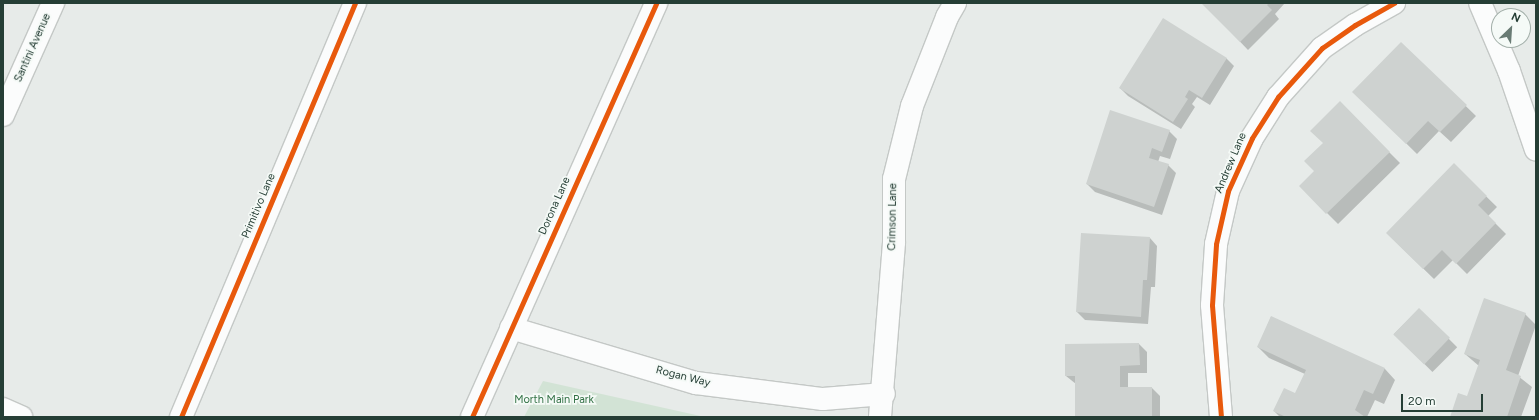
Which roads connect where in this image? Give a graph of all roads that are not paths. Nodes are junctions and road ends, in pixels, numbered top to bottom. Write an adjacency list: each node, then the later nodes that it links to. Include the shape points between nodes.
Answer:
1 (53, 3): 7 (street, Santini Avenue)
2 (355, 3): 13 (street, Primitivo Lane)
3 (656, 3): 9 (street, Dorona Lane)
4 (955, 3): 10 (street, Crimson Lane, via 946,17 912,106 894,179 894,242)
5 (1394, 3): 16 (street, Andrew Lane, via 1322,48 1278,96 1252,138 1228,191 1216,244 1212,305)
6 (1480, 3): 8 (street, via 1509,71)
7 (3, 115)
8 (1536, 150)
9 (512, 328): 10 (street, Rogan Way, via 696,383 823,399); 14 (street, Dorona Lane)
10 (884, 394): 15 (street, Crimson Lane)
11 (3, 409): 12 (street)
12 (21, 417)
13 (181, 417)
14 (472, 417)
15 (880, 417)
16 (1221, 417)

